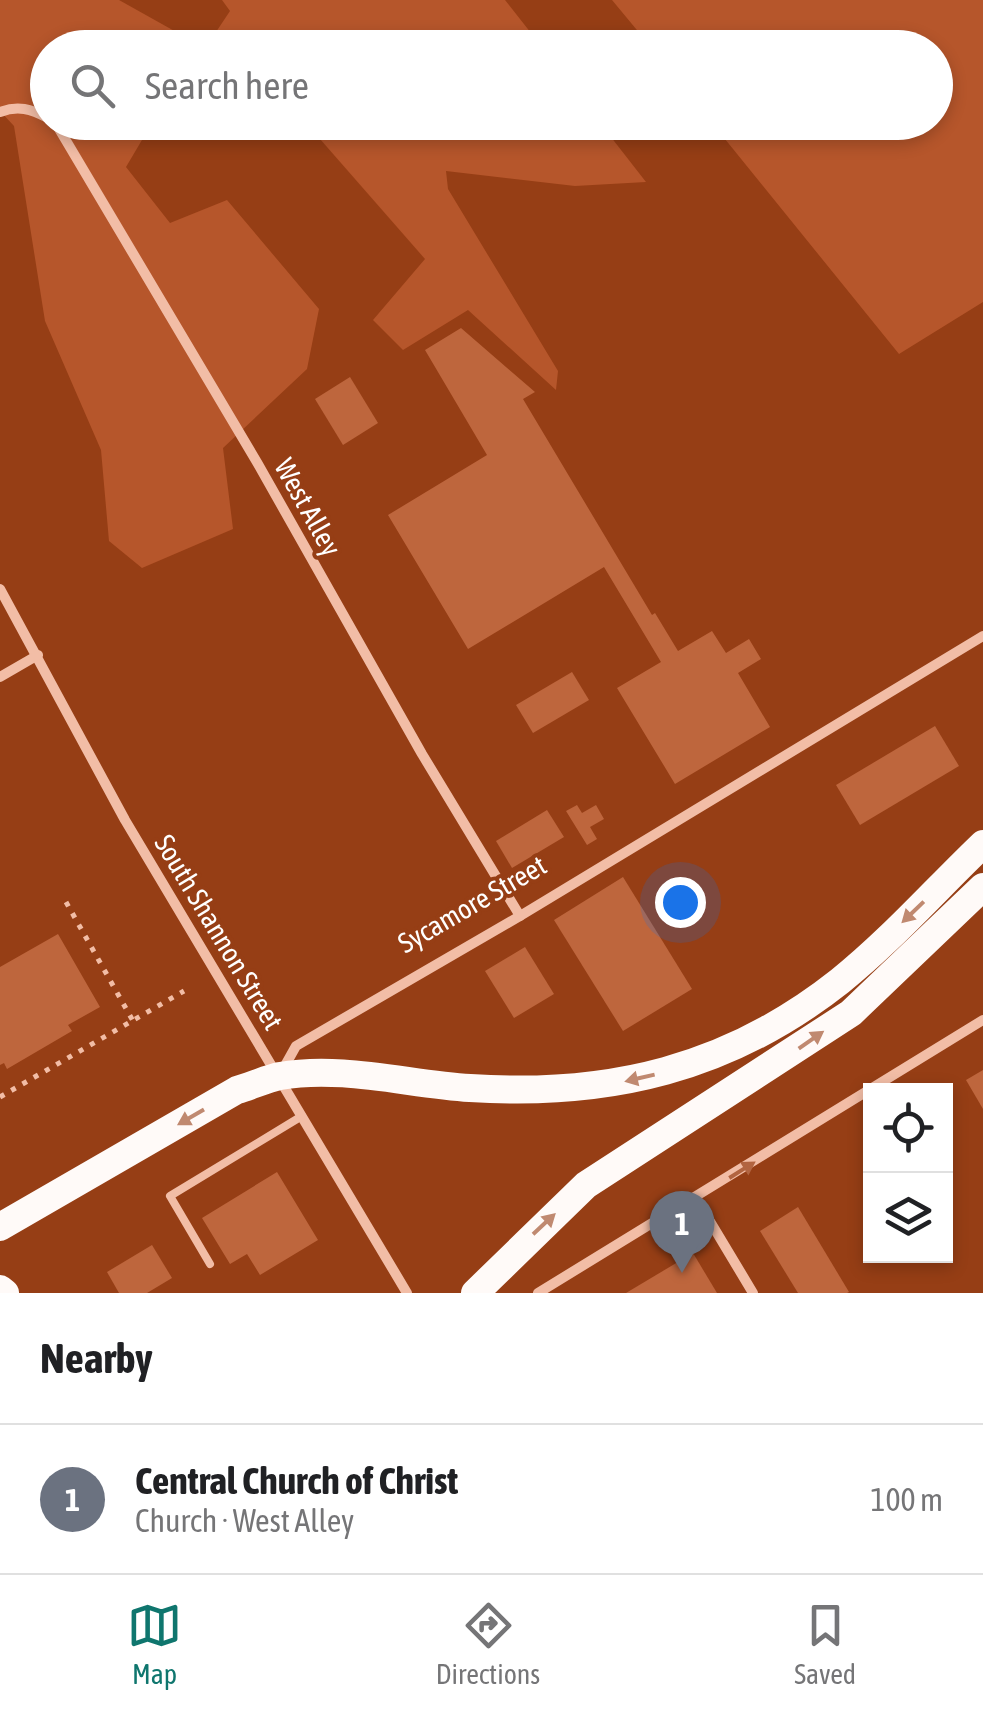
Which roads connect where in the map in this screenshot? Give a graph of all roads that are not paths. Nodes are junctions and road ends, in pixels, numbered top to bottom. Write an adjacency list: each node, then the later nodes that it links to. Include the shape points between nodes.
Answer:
1 (30, 110): 2 (street)
2 (0, 112)
3 (66, 140): 10 (street, West Alley)
4 (0, 589): 6 (street, South Shannon Street)
5 (983, 636): 10 (street, Sycamore Street)
6 (38, 656): 7 (street); 12 (street, South Shannon Street, via 126,820)
7 (0, 677)
8 (983, 844): 12 (highway, one-way to 12, via 842,979 787,1020 679,1069 542,1090)
9 (983, 887): 18 (highway, one-way to 9, via 586,1185 850,1012)
10 (520, 916): 12 (street, Sycamore Street, via 296,1046)
11 (983, 1020): 14 (street, one-way to 11)
12 (279, 1076): 13 (street, South Shannon Street); 15 (highway, one-way to 15, via 237,1090)
13 (302, 1116): 16 (lane, via 170,1196); 17 (street, South Shannon Street)
14 (696, 1198): 19 (street); 20 (street)
15 (0, 1228)
16 (210, 1264)
17 (407, 1293)
18 (475, 1293)
19 (538, 1293)
20 (754, 1293)

